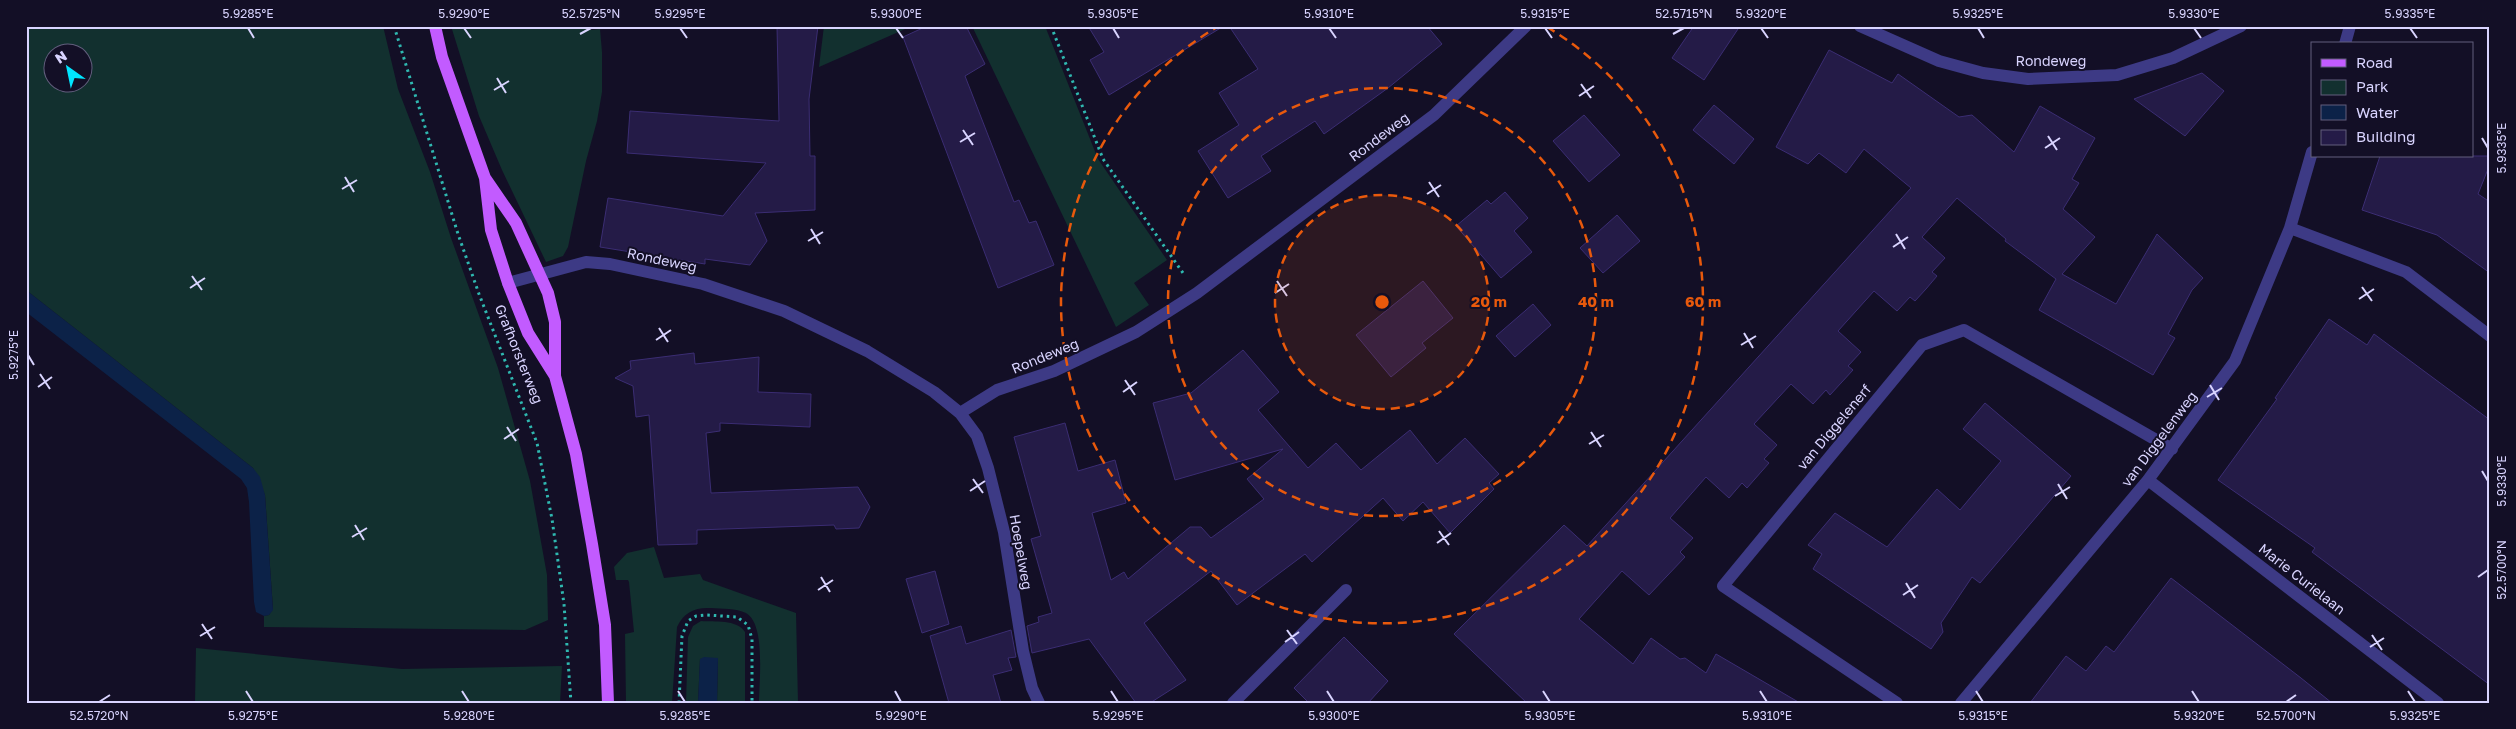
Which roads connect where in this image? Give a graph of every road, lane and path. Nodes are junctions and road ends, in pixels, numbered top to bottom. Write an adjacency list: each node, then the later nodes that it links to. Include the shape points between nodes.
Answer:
1 (394, 26): 21 (path, Grafhorsterweg, via 461,242 536,443 552,519 564,604)
2 (435, 26): 10 (main road, Grafhorsterweg, via 442,57)
3 (1051, 26): 14 (path, via 1103,159)
4 (1526, 26): 14 (street, Rondeweg, via 1434,115)
5 (1860, 26): 6 (street, Rondeweg, via 1939,61 1983,73 2028,79 2117,75 2174,58)
6 (2241, 26)
7 (2350, 26): 8 (street)
8 (2346, 42)
9 (2311, 155): 11 (street, van Diggelenweg)
10 (485, 178): 12 (main road, Grafhorsterweg, via 516,223); 13 (main road, Grafhorsterweg, via 491,230)
11 (2290, 228): 15 (street, via 2406,272); 18 (street, van Diggelenweg, via 2235,361)
12 (540, 275): 13 (street, Rondeweg); 16 (main road, Grafhorsterweg, via 555,322); 17 (street, Rondeweg, via 586,262 610,264 659,273 746,297 784,311 867,351 934,392)
13 (508, 284): 16 (main road, Grafhorsterweg, via 528,333)
14 (1197, 293): 17 (street, Rondeweg, via 1136,332 1054,371 997,390)
15 (2490, 336)
16 (555, 376): 22 (main road, Grafhorsterweg, via 576,454 592,544 605,625)
17 (960, 413): 25 (street, Hoepelweg, via 977,436 988,468 1004,532 1022,651)
18 (2172, 450): 19 (street, van Diggelenweg); 27 (street, van Diggelenerf, via 1964,330 1922,345 1723,586)
19 (2148, 480): 28 (street, van Diggelenweg); 29 (street, Marie Curielaan)
20 (1346, 590): 26 (street)
21 (571, 703)
22 (608, 703)
23 (679, 703): 24 (path, via 683,629 692,618 707,615 737,617 751,630)
24 (752, 703)
25 (1038, 703)
26 (1233, 703)
27 (1897, 703)
28 (1961, 703)
29 (2438, 703)

